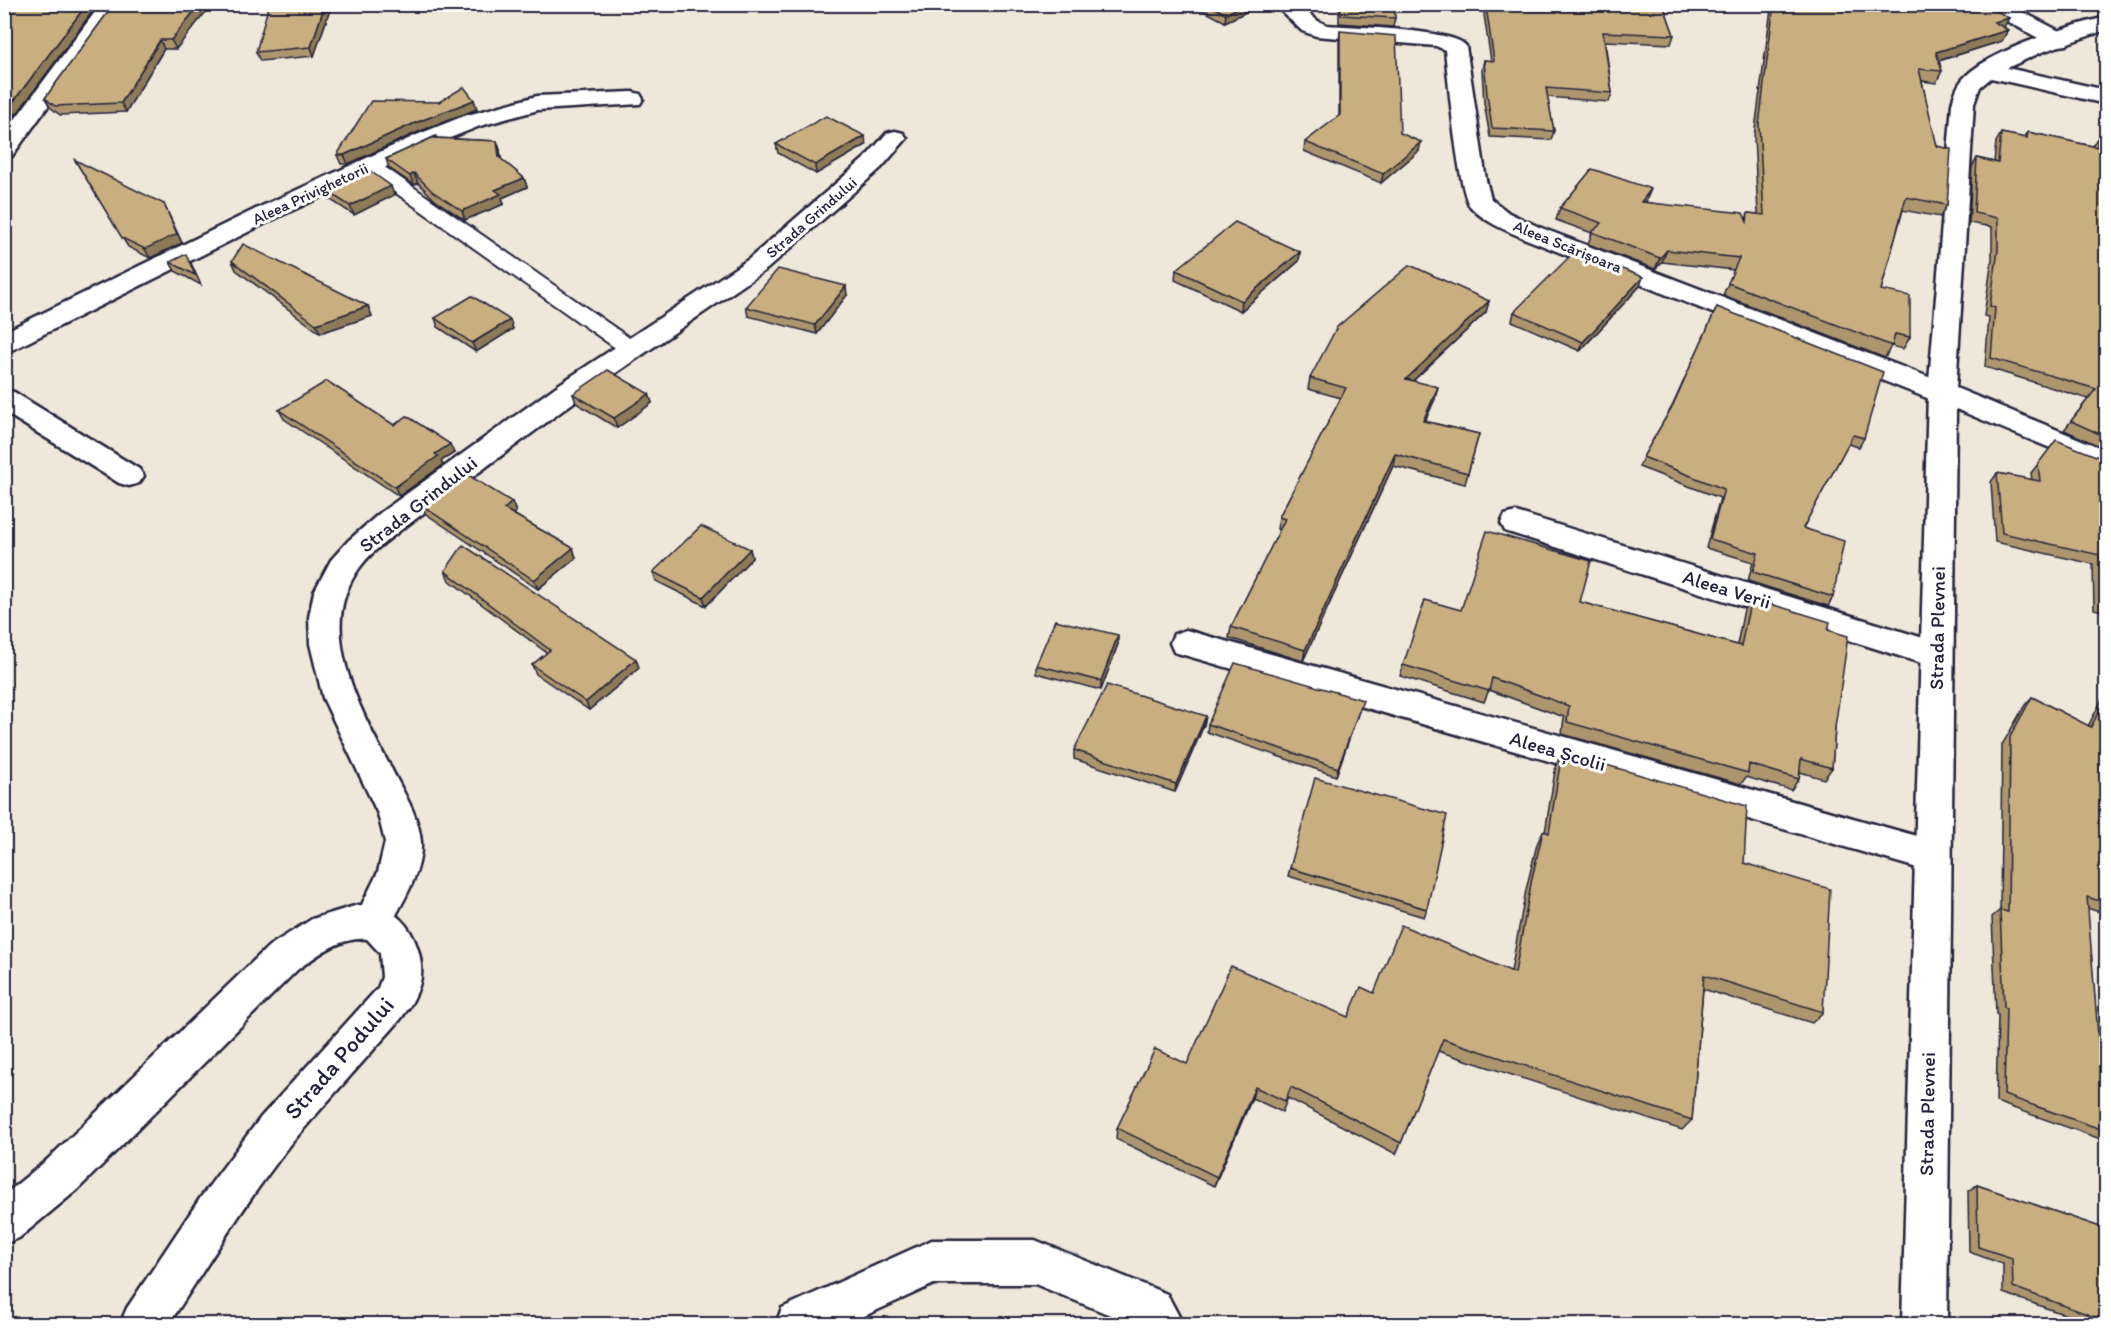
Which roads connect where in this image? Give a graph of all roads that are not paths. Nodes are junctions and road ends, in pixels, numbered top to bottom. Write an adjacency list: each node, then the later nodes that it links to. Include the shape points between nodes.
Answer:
1 (112, 4): 10 (street)
2 (1284, 4): 14 (street, Aleea Scărișoara, via 1310,26 1324,31 1439,40 1455,46 1474,180 1480,202 1500,218)
3 (1990, 4): 5 (street)
4 (2106, 23): 5 (street, Strada Plevnei)
5 (2059, 40): 6 (street, Strada Plevnei)
6 (1986, 70): 7 (street); 14 (street, Strada Plevnei, via 1972,82 1963,104)
7 (2106, 97)
8 (632, 99): 11 (street, Aleea Privighetorii, via 564,100 506,110 438,134)
9 (895, 138): 13 (street, Strada Grindului, via 873,163 758,264)
10 (4, 151)
11 (369, 165): 12 (street, Aleea Privighetorii); 13 (lane)
12 (4, 343)
13 (630, 349): 22 (street, Strada Grindului, via 362,543 340,570 326,602 330,670 349,721 397,817 403,844 396,873)
14 (1942, 393): 16 (street); 20 (street, Strada Plevnei)
15 (4, 399): 17 (street)
16 (2106, 461)
17 (129, 476)
18 (1516, 523): 20 (street, Aleea Verii)
19 (1186, 643): 21 (street, Aleea Școlii)
20 (1937, 655): 21 (street, Strada Plevnei)
21 (1932, 856): 27 (street, Strada Plevnei)
22 (372, 923): 23 (street, via 340,923 283,958 62,1175); 24 (street, Strada Podului, via 391,933 401,955 400,987 383,1012 297,1105 239,1179)
23 (4, 1223)
24 (143, 1324)
25 (798, 1324): 26 (street, via 932,1262 1035,1262 1151,1310)
26 (1160, 1324)
27 (1924, 1324)

